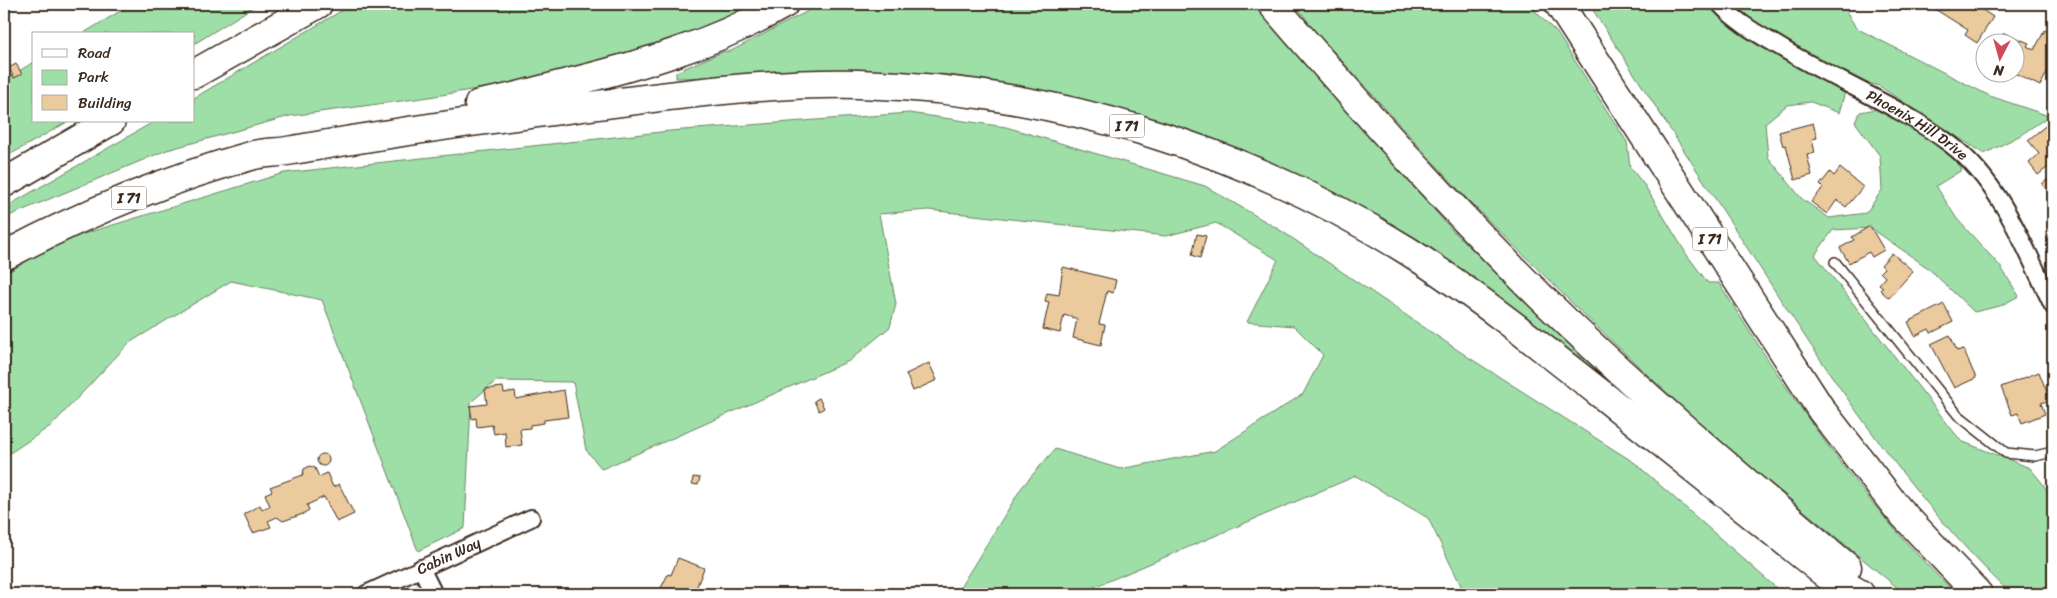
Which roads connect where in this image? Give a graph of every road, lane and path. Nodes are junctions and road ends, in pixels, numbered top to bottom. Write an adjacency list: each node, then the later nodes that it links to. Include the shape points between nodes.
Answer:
1 (284, 4): 7 (highway)
2 (318, 4): 8 (highway)
3 (784, 4): 10 (highway, via 707,42 626,69 488,103 282,138)
4 (1272, 4): 21 (highway, via 1464,218 1543,298 1715,457 1853,572)
5 (1559, 4): 22 (highway, I 71, via 1822,410 1898,509)
6 (1720, 4): 14 (street, Phoenix Hill Drive, via 1745,27 1951,144 1974,167 2011,220)
7 (195, 66)
8 (195, 73)
9 (109, 122): 11 (highway)
10 (260, 153): 12 (highway, I 71, via 118,202); 20 (highway, I 71, via 287,152 428,127 723,90 782,86 858,84 934,89 1006,99 1101,119 1176,141 1279,182 1407,251 1566,366 1827,575)
11 (4, 183)
12 (4, 256)
13 (1835, 262): 15 (lane, via 1958,415 2006,453 2035,456)
14 (2053, 306)
15 (2053, 452)
16 (531, 518): 17 (street, Cabin Way)
17 (421, 568): 18 (street, Cabin Way); 19 (street)
18 (366, 594)
19 (434, 594)
20 (1860, 594)
21 (1871, 594)
22 (1978, 594)

